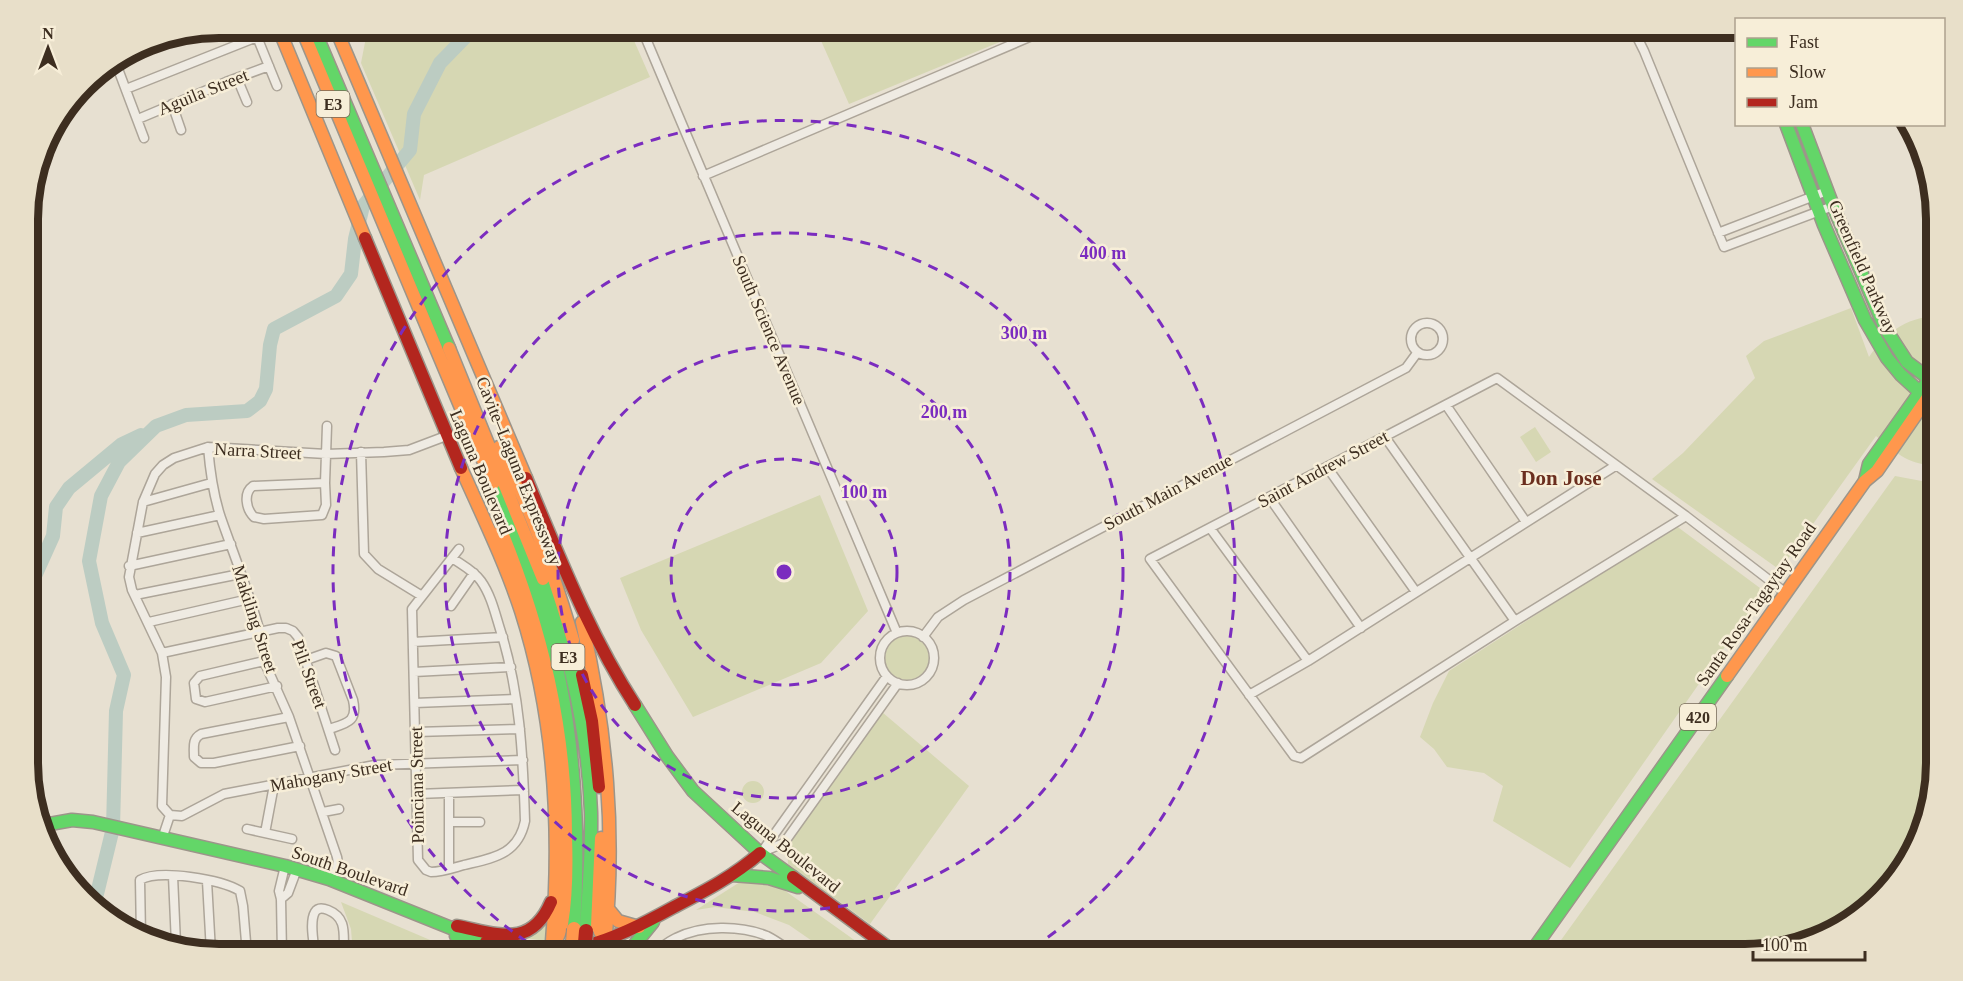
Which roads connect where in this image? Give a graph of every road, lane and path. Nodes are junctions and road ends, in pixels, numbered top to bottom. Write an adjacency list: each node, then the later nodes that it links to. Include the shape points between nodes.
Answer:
1 (254, 38): 14 (street)
2 (257, 38): 10 (street)
3 (283, 38): 34 (main road, Laguna Boulevard)
4 (306, 38): 30 (main road, Cavite–Laguna Expressway / E3)
5 (318, 38): 30 (main road, Cavite–Laguna Expressway / E3, via 396,219)
6 (340, 38): 61 (main road, Laguna Boulevard)
7 (646, 38): 22 (street, South Science Avenue)
8 (1027, 38): 22 (street)
9 (1638, 38): 27 (street)
10 (269, 66): 12 (street, Aguila Street); 13 (street)
11 (118, 68): 14 (street)
12 (237, 78): 15 (street); 16 (street, Aguila Street)
13 (277, 86)
14 (126, 89): 17 (street)
15 (247, 102)
16 (172, 104): 17 (street, Aguila Street); 20 (street)
17 (138, 119): 21 (street)
18 (1787, 126): 24 (main road, Greenfield Parkway)
19 (1803, 126): 23 (main road, Greenfield Parkway)
20 (181, 130)
21 (144, 138)
22 (703, 176): 68 (street, South Science Avenue)
23 (1827, 191): 24 (street); 25 (main road, Greenfield Parkway)
24 (1812, 196): 26 (main road, Greenfield Parkway); 27 (street)
25 (1833, 206): 26 (street); 29 (main road, Greenfield Parkway, via 1885,328 1907,362)
26 (1818, 211): 27 (street, via 1724,248); 31 (main road, Greenfield Parkway, via 1870,333 1900,375)
27 (1718, 233)
28 (1417, 353): 28 (street, via 1430,356 1441,348 1443,334 1436,324 1424,322 1412,330 1410,343); 70 (street, South Main Avenue, via 1406,368 964,600 938,617)
29 (1926, 375)
30 (464, 400): 121 (main road, Cavite–Laguna Expressway / E3, via 538,595 561,677 578,802); 132 (main road, via 484,488 527,596 550,684 566,828 562,927); 135 (main road, via 512,470 566,611 596,753 601,826 597,926)
31 (1926, 400): 58 (main road, Santa Rosa-Tagaytay Road / 420, via 1869,464 1865,481)
32 (1446, 405): 35 (street, Saint Andrew Street); 39 (street, Saint Andrew Street, via 1497,378); 47 (street)
33 (327, 426): 38 (street)
34 (446, 436): 37 (street, Narra Street, via 409,450); 112 (main road, Laguna Boulevard, via 514,591 532,651 552,759)
35 (1385, 437): 40 (street, Saint Andrew Street); 53 (street)
36 (208, 447): 38 (street, Narra Street); 41 (street, Makiling Street); 44 (street, Narra Street, via 163,465)
37 (361, 452): 38 (street, Narra Street); 60 (street, via 364,554 378,569)
38 (326, 454): 42 (street)
39 (1615, 466): 46 (street); 47 (street)
40 (1327, 467): 43 (street, Saint Andrew Street); 57 (street)
41 (211, 483): 44 (street); 45 (street, Makiling Street)
42 (326, 483): 42 (street, via 322,514 264,519 254,517 249,510 247,495 253,486)
43 (1269, 497): 48 (street, Saint Andrew Street); 66 (street)
44 (143, 502): 49 (street, Narra Street)
45 (220, 515): 49 (street); 50 (street, Makiling Street)
46 (1686, 516): 58 (street); 64 (street)
47 (1526, 522): 53 (street)
48 (1210, 528): 75 (street); 81 (street, Saint Andrew Street, via 1150,559)
49 (137, 533): 54 (street, Narra Street)
50 (231, 544): 54 (street); 56 (street, Makiling Street)
51 (459, 549): 52 (street, Poinciana Street)
52 (452, 558): 55 (street, Poinciana Street); 60 (street, Poinciana Street)
53 (1470, 558): 57 (street); 64 (street)
54 (129, 566): 59 (street, Narra Street)
55 (474, 573): 63 (street); 69 (street, Poinciana Street, via 489,596)
56 (240, 574): 59 (street); 62 (street, Makiling Street)
57 (1416, 592): 66 (street)
58 (1786, 593): 124 (main road, Santa Rosa-Tagaytay Road / 420)
59 (135, 595): 65 (street, Narra Street)
60 (422, 596): 71 (street, Poinciana Street, via 412,609)
61 (576, 597): 107 (main road, Laguna Boulevard, via 610,665 678,774); 116 (main road, Laguna Boulevard, via 595,681 608,769 612,835)
62 (249, 599): 65 (street); 67 (street, Makiling Street)
63 (451, 606)
64 (1515, 621): 81 (street, via 1301,759 1294,756)
65 (149, 622): 72 (street, Narra Street)
66 (1361, 628): 75 (street)
67 (260, 631): 72 (street); 73 (street, Pili Street, via 293,630); 74 (street, Makiling Street)
68 (897, 633): 70 (street, via 909,631); 78 (street, via 887,640 881,652 881,665)
69 (503, 637): 71 (street); 76 (street, Poinciana Street)
70 (923, 637): 79 (street, via 933,652 930,670 916,682)
71 (413, 642): 77 (street, Poinciana Street)
72 (162, 653): 99 (street, Narra Street, via 166,688 161,801)
73 (306, 660): 85 (street, Pili Street); 85 (street, via 326,653 336,656 352,700 352,719)
74 (264, 661): 80 (street, Makiling Street); 80 (street, via 200,676 194,683 196,699 205,702)
75 (1308, 661): 81 (street)
76 (511, 667): 77 (street); 82 (street, Poinciana Street)
77 (414, 672): 83 (street, Poinciana Street)
78 (887, 676): 79 (street); 107 (street)
79 (898, 683): 107 (street, via 784,843)
80 (277, 686): 84 (street, Makiling Street)
81 (1249, 695)
82 (516, 699): 83 (street); 86 (street, Poinciana Street)
83 (415, 703): 87 (street, Poinciana Street)
84 (289, 717): 88 (street, Makiling Street); 88 (street, via 201,734 194,742 194,757 201,763 214,763)
85 (329, 729): 89 (street, Pili Street)
86 (520, 729): 87 (street); 90 (street, Poinciana Street)
87 (416, 732): 91 (street, Poinciana Street)
88 (300, 746): 92 (street, Makiling Street)
89 (335, 750)
90 (523, 760): 91 (street, Mahogany Street); 94 (street, Poinciana Street)
91 (416, 763): 92 (street, Mahogany Street, via 375,765); 96 (street, Poinciana Street)
92 (311, 779): 93 (street, Mahogany Street); 98 (street, Makiling Street)
93 (274, 785): 99 (street, Mahogany Street, via 224,794 182,816); 104 (street)
94 (524, 790): 95 (street); 109 (street, Poinciana Street, via 525,821 517,842 497,857)
95 (449, 793): 96 (street); 100 (street)
96 (417, 794): 109 (street, Poinciana Street, via 418,861 431,872)
97 (339, 809): 98 (street)
98 (322, 812): 113 (street, Makiling Street, via 337,857)
99 (170, 815): 105 (street)
100 (449, 822): 101 (street); 109 (street)
101 (480, 822)
102 (49, 824): 105 (main road, South Boulevard, via 72,820 93,822)
103 (247, 829): 104 (street)
104 (265, 833): 106 (street)
105 (162, 839): 108 (main road, South Boulevard)
106 (292, 839)
107 (760, 854): 110 (main road, South Boulevard); 115 (main road, Laguna Boulevard)
108 (291, 868): 113 (main road, South Boulevard); 126 (street, via 279,891)
109 (449, 869)
110 (732, 875): 115 (main road, via 769,878); 117 (main road, South Boulevard)
111 (173, 876): 114 (street); 119 (street, via 154,875 140,880); 122 (street)
112 (557, 876): 118 (main road, via 546,915 529,932 511,934); 131 (main road, Laguna Boulevard)
113 (331, 879): 118 (main road, South Boulevard)
114 (207, 881): 123 (street); 125 (street, via 240,891)
115 (811, 892): 141 (main road, Laguna Boulevard)
116 (609, 910): 120 (main road, via 618,921); 136 (main road, Laguna Boulevard)
117 (657, 917): 120 (main road, South Boulevard); 138 (main road)
118 (435, 922): 129 (main road); 130 (main road, South Boulevard)
119 (141, 926)
120 (639, 927): 137 (main road, South Boulevard)
121 (580, 930): 133 (main road, Cavite–Laguna Expressway / E3, bridge); 134 (main road, Cavite–Laguna Expressway / E3, bridge)
122 (176, 938)
123 (211, 943)
124 (1538, 943)
125 (246, 944)
126 (282, 944)
127 (314, 944): 128 (street, via 315,913 324,908 338,914 343,924)
128 (344, 944)
129 (468, 944)
130 (493, 944)
131 (552, 944)
132 (555, 944)
133 (575, 944)
134 (582, 944)
135 (601, 944)
136 (604, 944)
137 (613, 944)
138 (635, 944)
139 (667, 944): 140 (street, via 697,931 724,928 746,930)
140 (778, 944)
141 (883, 944)

